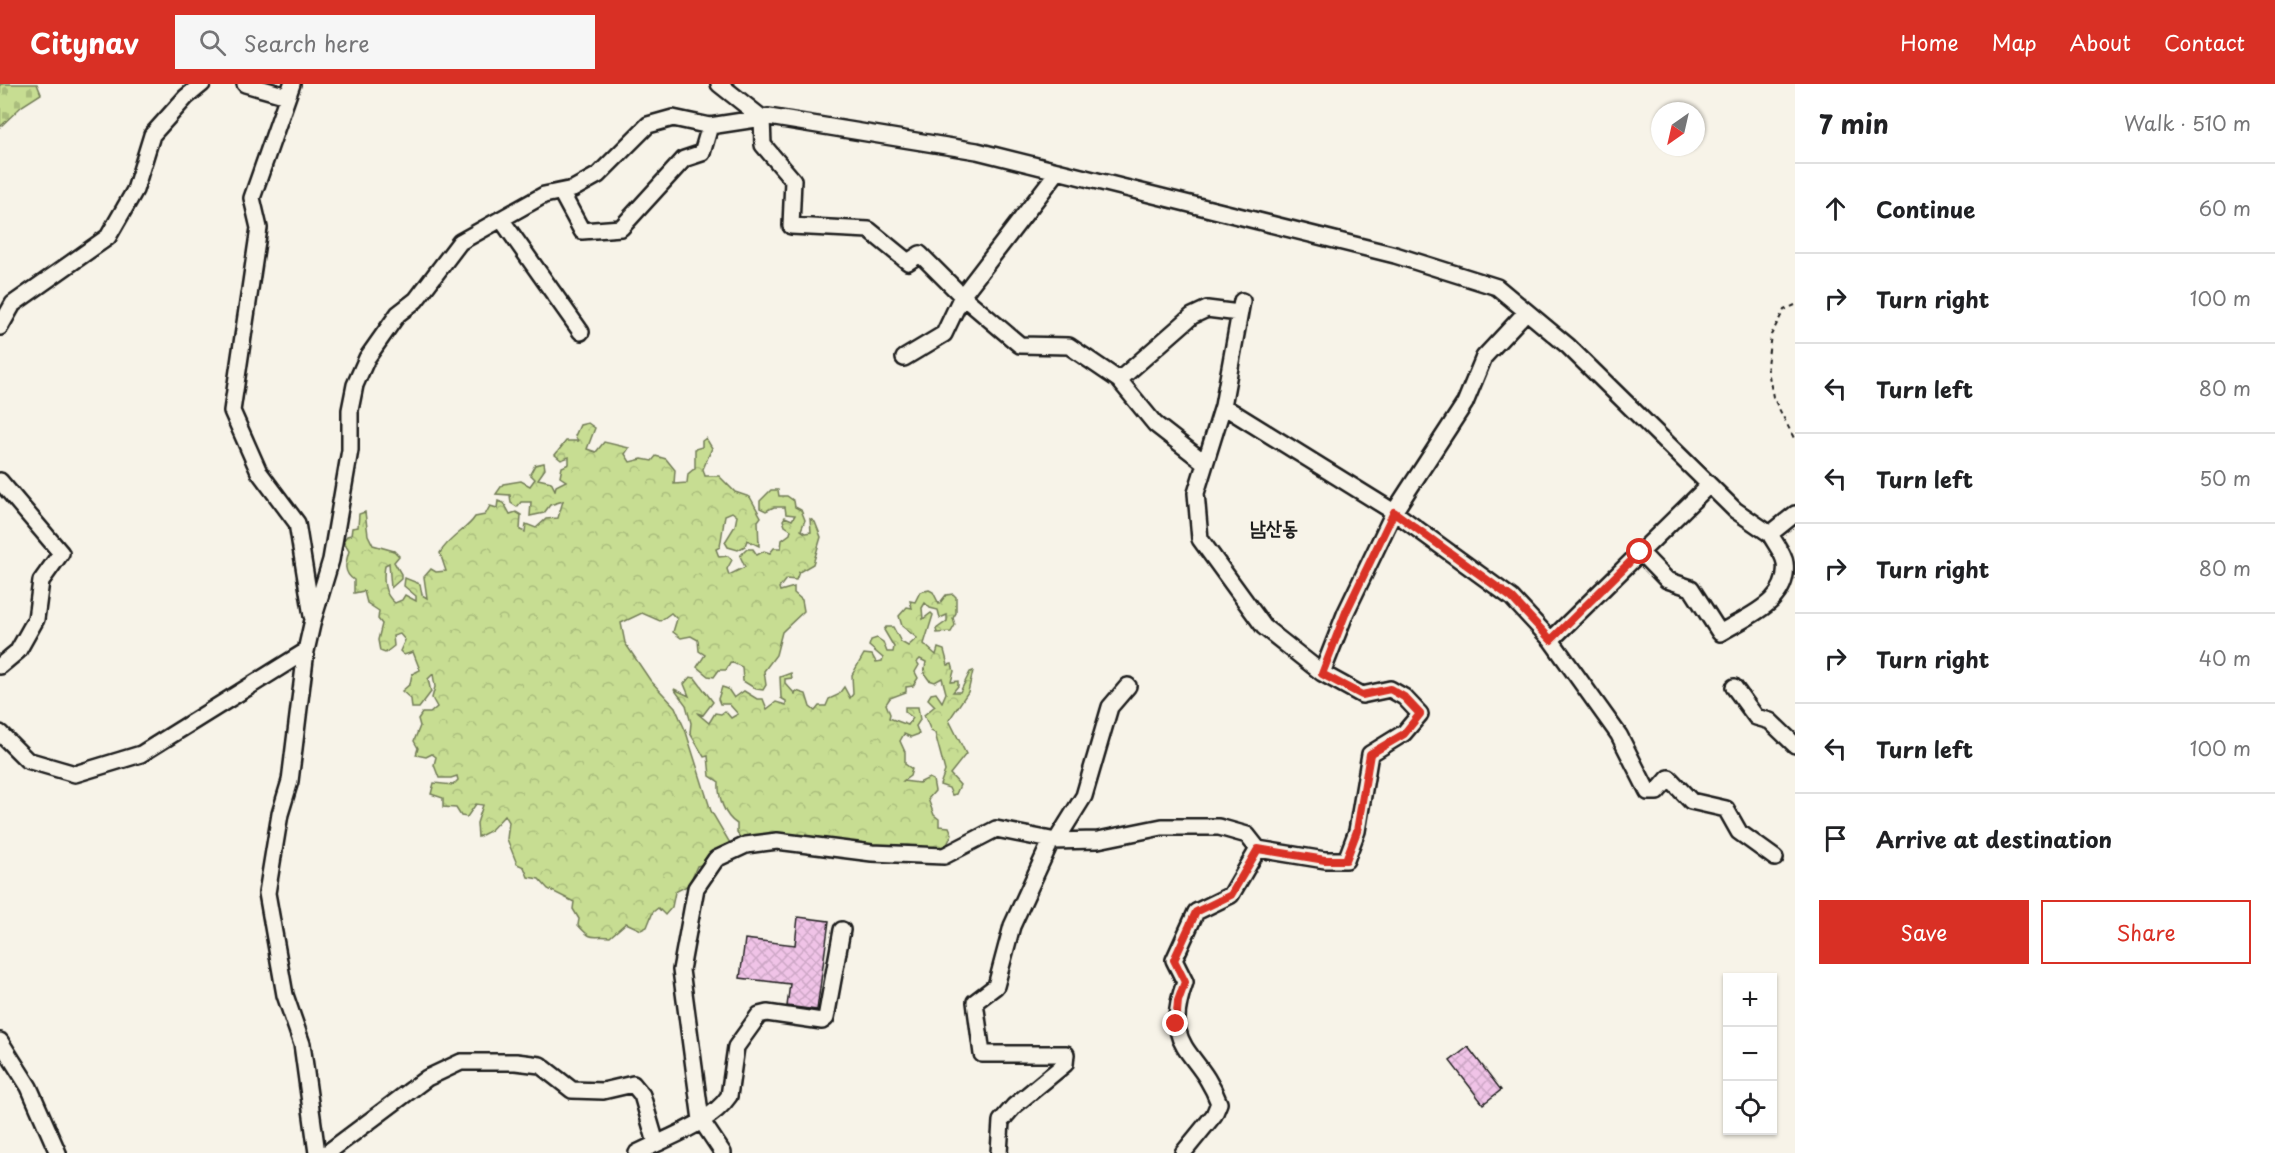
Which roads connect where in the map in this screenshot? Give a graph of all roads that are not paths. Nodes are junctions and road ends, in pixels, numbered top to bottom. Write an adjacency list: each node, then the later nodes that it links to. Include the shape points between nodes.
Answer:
1 (202, 84): 12 (street, via 152,135 135,190 108,237 13,304)
2 (245, 84): 4 (street)
3 (719, 84): 5 (street)
4 (290, 90): 24 (street, via 252,198 259,228 232,411 259,472 297,523)
5 (762, 118): 6 (street); 7 (street, via 977,151); 10 (street, via 763,145 793,180 791,226 869,230 908,262 920,254)
6 (710, 126): 8 (street, via 673,118 648,125 598,176); 8 (street, via 702,153 684,159 621,228 582,231)
7 (1058, 171): 10 (street); 11 (street, via 1395,255 1497,287)
8 (561, 192): 9 (street, via 543,195)
9 (501, 219): 13 (street); 24 (street, via 460,242 367,357 355,385 350,410 350,450 331,560)
10 (963, 296): 14 (street, via 944,334); 15 (street, via 1020,345 1069,346)
11 (1527, 312): 19 (street, via 1568,346); 20 (street, via 1484,357 1464,403)
12 (0, 327)
13 (581, 332)
14 (904, 358)
15 (1119, 380): 16 (street, via 1192,316 1207,309 1240,307); 17 (street, via 1155,424)
16 (1223, 406): 17 (street); 20 (street)
17 (1205, 463): 28 (street, via 1196,493 1200,539 1264,627)
18 (0, 480): 27 (street, via 61,553 41,581 36,619 18,651)
19 (1709, 485): 22 (street, via 1735,510); 23 (street)
20 (1394, 512): 25 (street, via 1512,598); 28 (street, via 1346,612)
21 (1795, 514): 22 (street)
22 (1770, 534): 23 (street, via 1785,561 1784,585 1773,601 1720,633 1691,588 1667,580)
23 (1640, 552): 25 (street)
24 (313, 620): 26 (street)
25 (1551, 640): 35 (street, via 1619,735 1648,792 1657,792 1669,778 1691,801 1726,809 1739,832)
26 (306, 651): 31 (street, via 141,754 75,774 27,760); 41 (street, via 290,781 280,814 267,893 285,995 302,1044)
27 (0, 666)
28 (1322, 674): 34 (street, via 1362,695 1390,689 1420,714 1404,734 1370,754 1357,831 1346,860)
29 (1128, 686): 33 (street, via 1110,707 1084,796)
30 (1734, 687): 32 (street, via 1756,717 1770,721)
31 (0, 733)
32 (1795, 745)
33 (1056, 841): 34 (street, via 1098,840 1161,827 1219,827 1247,835); 38 (street, via 996,829 944,856 872,853 777,842 746,845 716,859 696,888 681,970); 45 (street, via 1051,842 1012,926 996,986 975,1002 982,1054 1066,1054 1065,1064 1001,1121)
34 (1258, 849): 46 (street, via 1231,895 1196,912 1174,960 1185,982 1178,1001 1178,1037 1213,1086 1219,1103)
35 (1775, 858)
36 (842, 930): 38 (street, via 826,1018 822,1021 759,1015 735,1047 729,1096)
37 (0, 1041): 40 (street, via 29,1087)
38 (701, 1120): 39 (street); 44 (street)
39 (656, 1143): 42 (street, via 642,1095 633,1084 603,1091 572,1090 540,1065 461,1062 427,1078); 43 (street)
40 (58, 1153)
41 (317, 1153)
42 (327, 1153)
43 (637, 1153)
44 (723, 1153)
45 (999, 1153)
46 (1183, 1153)

